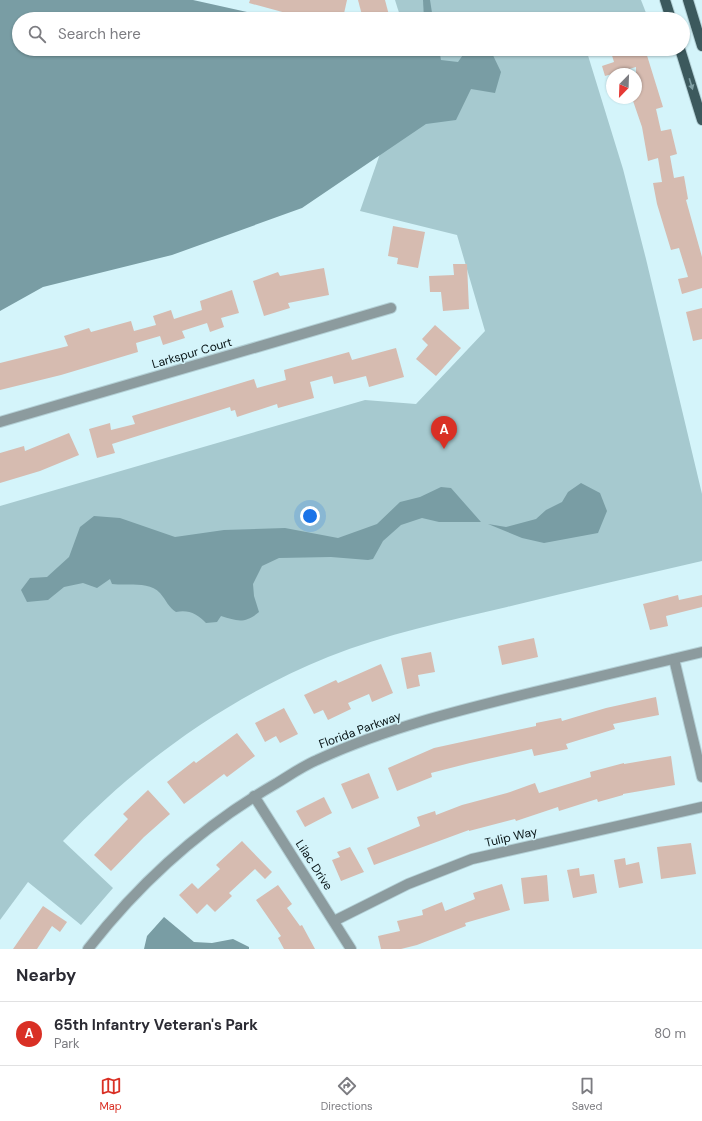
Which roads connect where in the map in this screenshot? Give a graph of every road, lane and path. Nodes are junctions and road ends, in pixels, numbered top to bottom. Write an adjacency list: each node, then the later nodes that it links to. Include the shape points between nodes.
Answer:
1 (665, 0): 3 (main road)
2 (688, 0): 4 (main road)
3 (669, 12)
4 (702, 46)
5 (682, 56): 6 (main road, one-way to 6)
6 (702, 120)
7 (392, 308): 8 (street, Larkspur Court)
8 (0, 422)
9 (702, 652): 10 (street, Florida Parkway)
10 (674, 659): 11 (street); 12 (street, Florida Parkway, via 459,710 370,737 315,761)
11 (702, 777)
12 (254, 796): 14 (street, Lilac Drive); 15 (street, Florida Parkway, via 187,845 108,924)
13 (702, 807): 14 (street, Tulip Way, via 472,860 408,884)
14 (334, 921): 16 (street, Lilac Drive)
15 (88, 949)
16 (351, 949)

